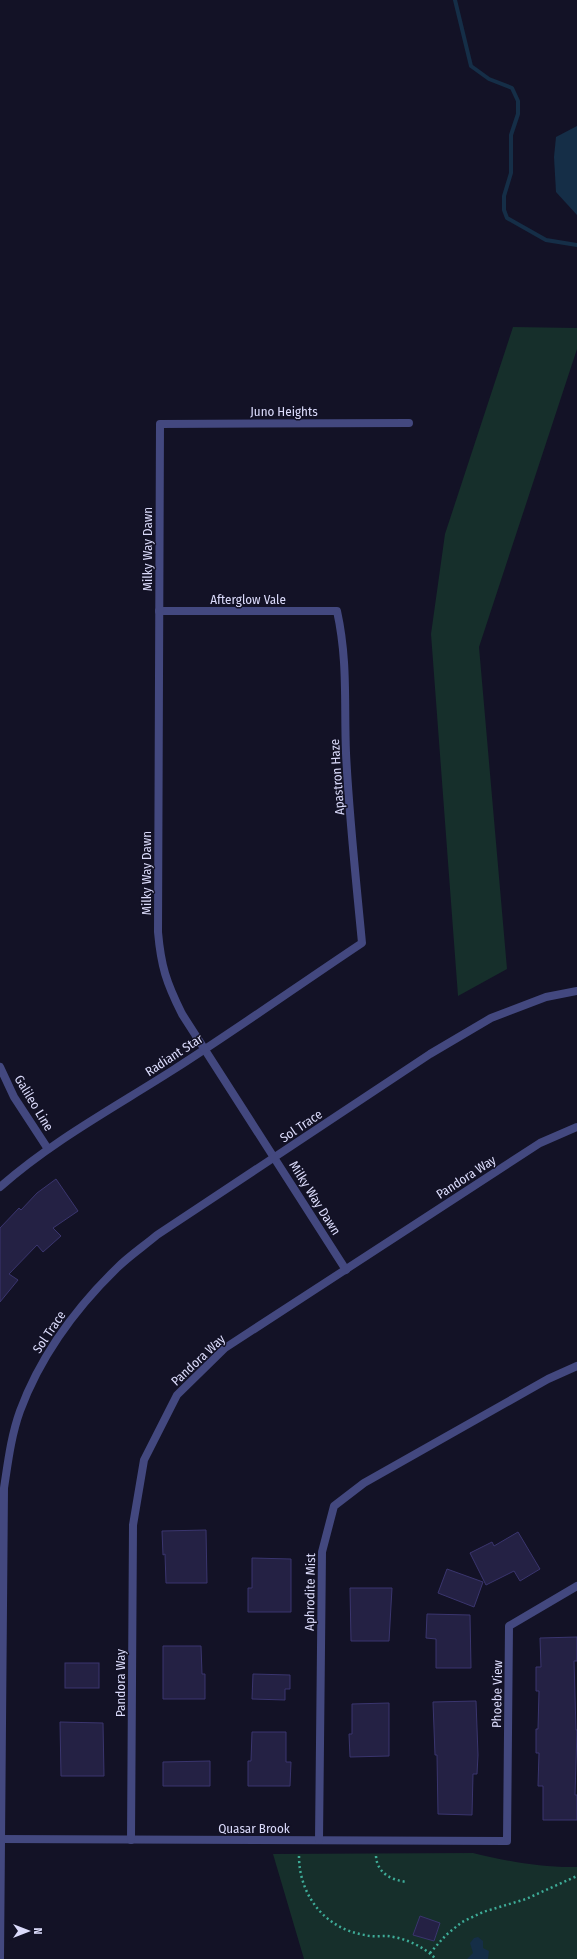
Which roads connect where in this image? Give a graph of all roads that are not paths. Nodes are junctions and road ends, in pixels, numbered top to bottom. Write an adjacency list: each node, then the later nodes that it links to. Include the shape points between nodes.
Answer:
1 (409, 423): 2 (street, Juno Heights)
2 (160, 424): 3 (street, Milky Way Dawn)
3 (159, 611): 4 (street, Afterglow Vale); 7 (street, Milky Way Dawn, via 159,947 169,988 182,1014)
4 (338, 611): 5 (street, Apastron Haze, via 345,664 346,752)
5 (362, 943): 7 (street, Radiant Star)
6 (577, 991): 11 (street, Sol Trace, via 546,997 491,1018 430,1054)
7 (206, 1049): 10 (street, Radiant Star); 11 (street, Milky Way Dawn)
8 (0, 1067): 10 (street, Galileo Line, via 14,1097)
9 (577, 1127): 13 (street, Pandora Way, via 540,1142)
10 (48, 1150): 12 (street, Radiant Star, via 22,1167)
11 (276, 1158): 13 (street, Milky Way Dawn); 15 (street, Sol Trace, via 157,1235 118,1267 88,1299 60,1335 41,1366 20,1411)
12 (0, 1187)
13 (346, 1270): 18 (street, Pandora Way, via 225,1348 177,1395 144,1460 133,1525)
14 (577, 1366): 19 (street, Aphrodite Mist, via 364,1483 334,1506 322,1552)
15 (2, 1488): 17 (street, Sol Trace)
16 (577, 1586): 20 (street, Phoebe View, via 509,1626)
17 (0, 1839): 18 (street, Quasar Brook); 21 (street, Sol Trace)
18 (131, 1840): 19 (street, Quasar Brook)
19 (319, 1840): 20 (street, Quasar Brook)
20 (507, 1840)
21 (0, 1959)

